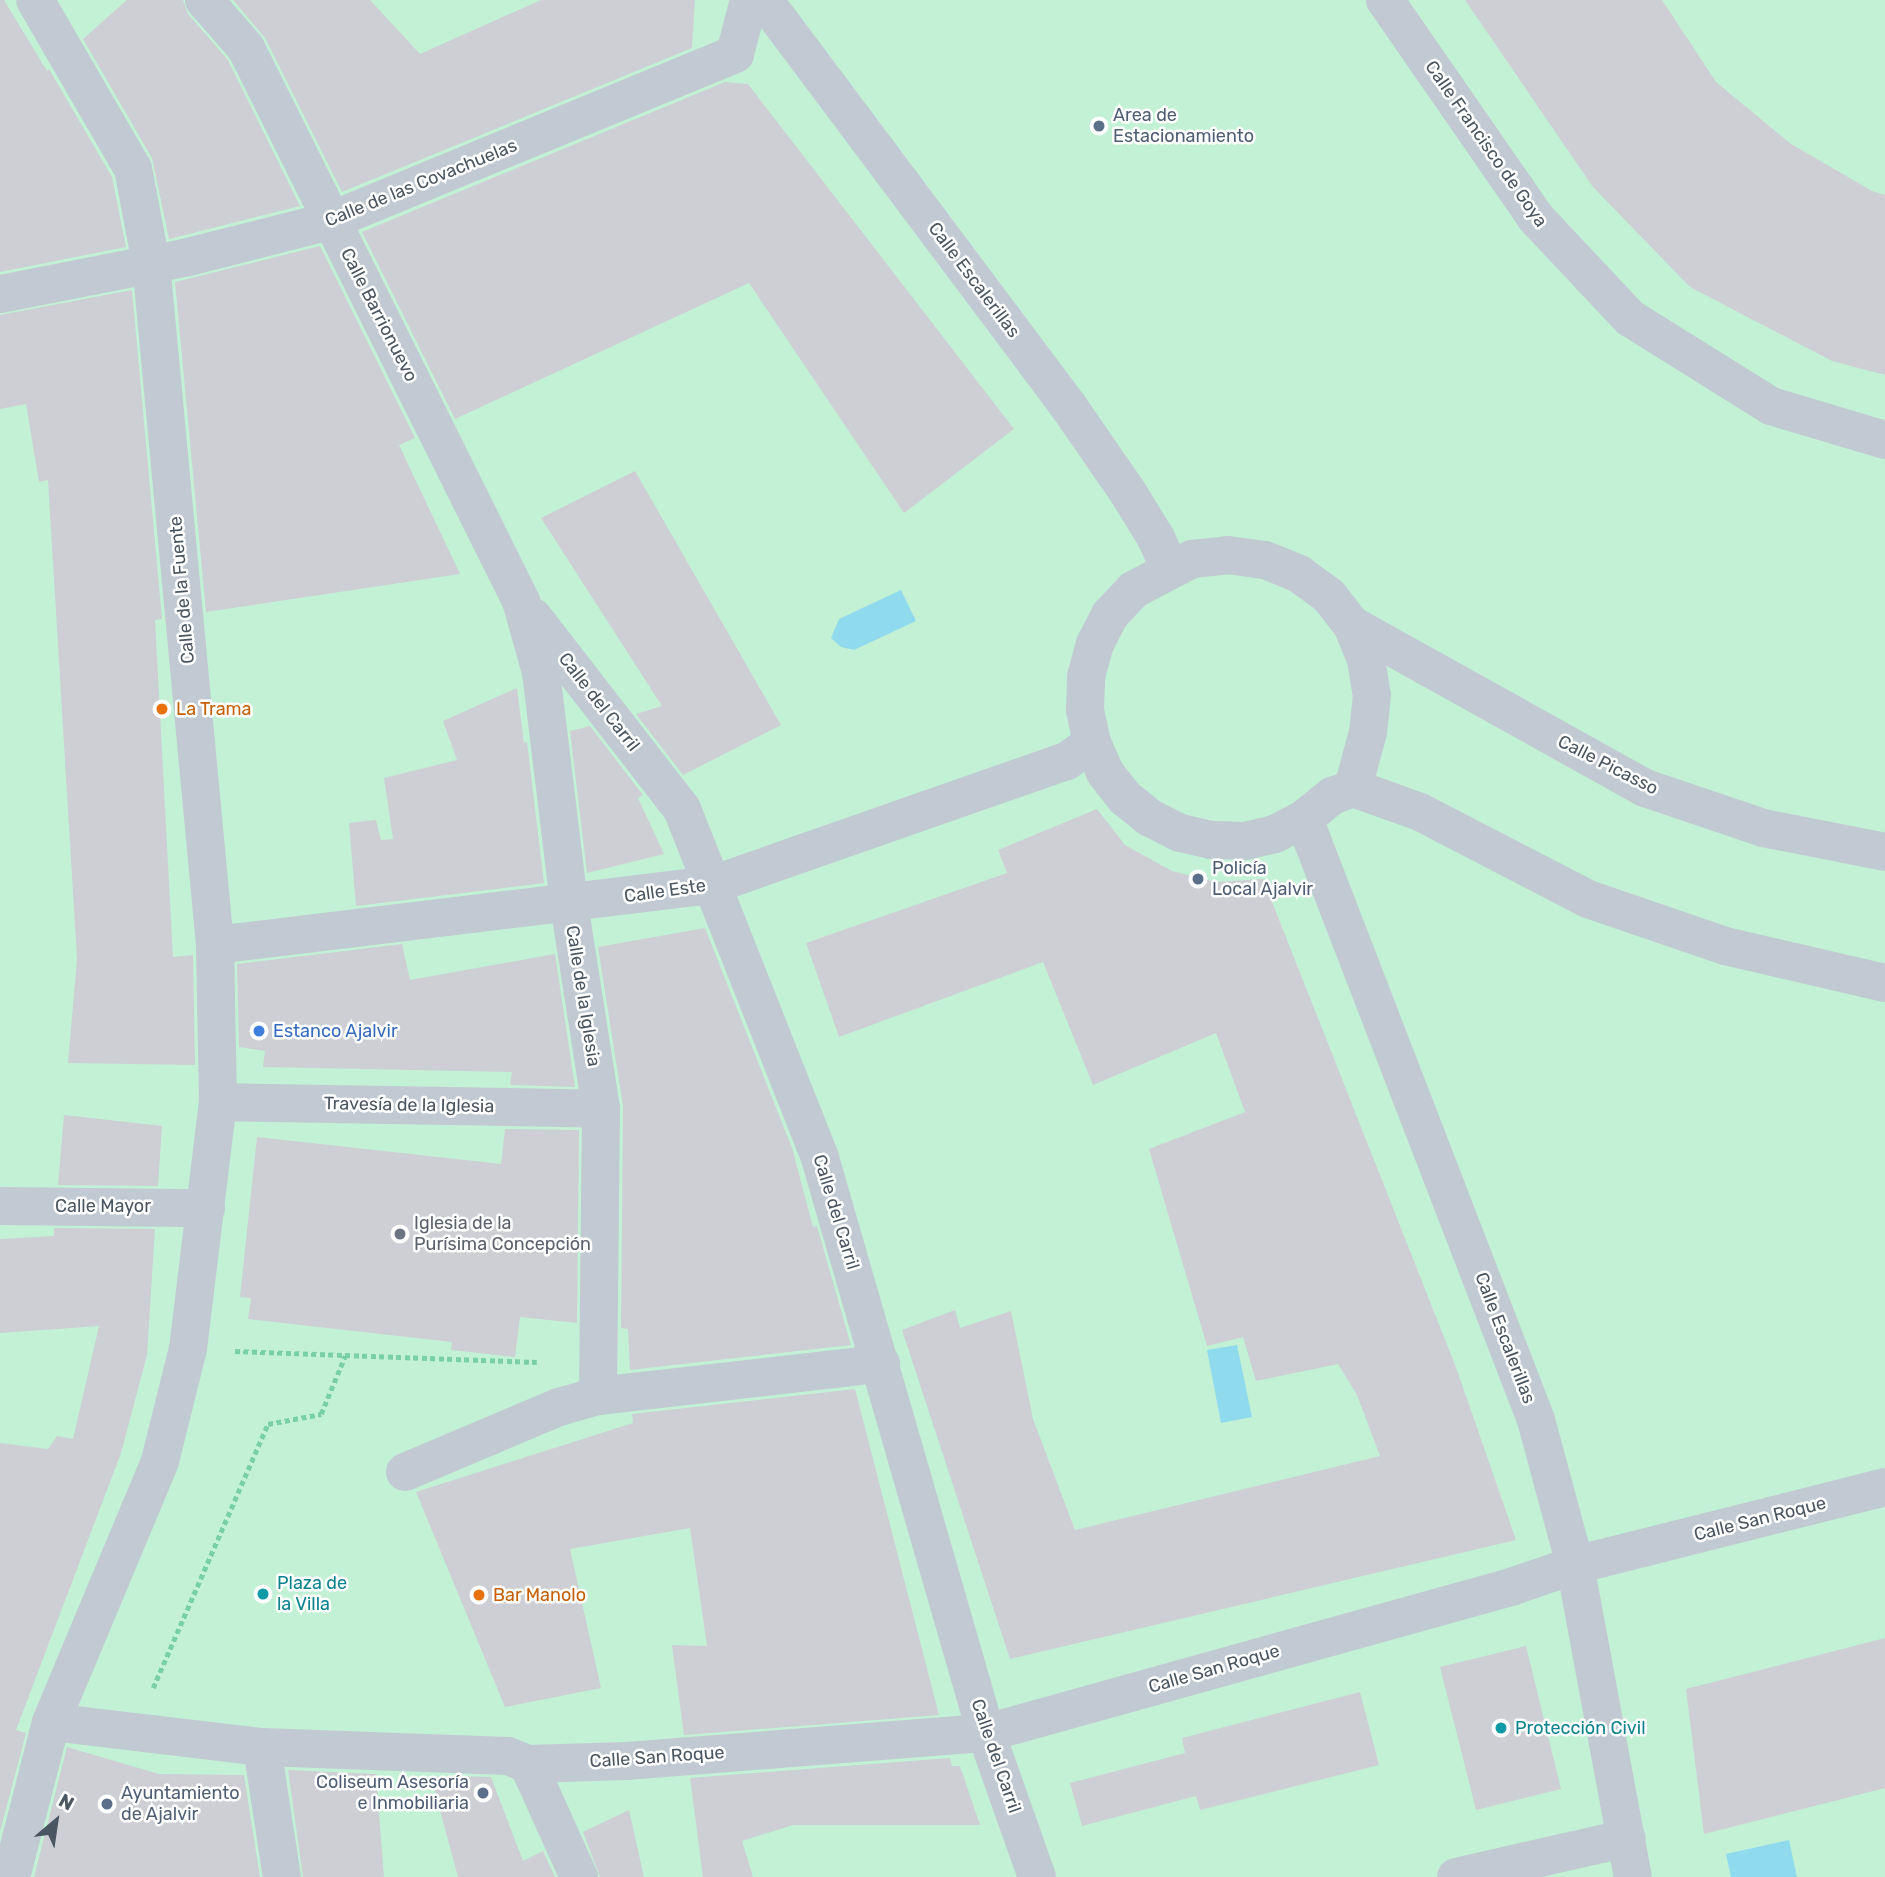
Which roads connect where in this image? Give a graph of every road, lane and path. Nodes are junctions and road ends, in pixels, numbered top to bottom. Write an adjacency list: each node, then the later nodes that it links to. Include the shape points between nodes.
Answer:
1 (35, 0): 7 (street, Calle de la Fuente, via 133,169)
2 (204, 0): 6 (street, Calle Barrionuevo, via 246,48)
3 (749, 0): 6 (street, Calle de las Covachuelas, via 735,54)
4 (764, 0): 10 (street, Calle Escalerillas, via 1069,407 1129,494)
5 (1385, 0): 9 (street, Calle Francisco de Goya, via 1535,218 1630,318 1771,406)
6 (330, 221): 7 (street, Calle de las Covachuelas); 11 (street, Calle Barrionuevo)
7 (151, 263): 8 (street, Calle de las Covachuelas); 19 (street, Calle de la Fuente)
8 (0, 294)
9 (1885, 440)
10 (1170, 569): 12 (street, via 1192,559 1228,555 1265,560 1299,574); 13 (street, via 1133,590 1110,615 1095,644 1086,677 1085,710)
11 (522, 601): 17 (street, Calle del Carril, via 682,809); 18 (street, Calle de la Iglesia, via 541,672)
12 (1352, 625): 14 (street, via 1366,659 1372,695); 16 (street, Calle Picasso, via 1645,788 1763,828)
13 (1092, 743): 15 (street, via 1105,772 1125,798 1180,833 1244,841 1275,834); 17 (street, Calle Este, via 1067,761)
14 (1353, 788): 15 (street, via 1332,796); 20 (street, via 1420,811 1588,900 1725,946)
15 (1304, 819): 31 (street, Calle Escalerillas, via 1536,1420)
16 (1885, 852)
17 (712, 885): 18 (street, Calle Este); 27 (street, Calle del Carril, via 820,1158)
18 (569, 904): 19 (street, Calle Este); 22 (street, Calle de la Iglesia)
19 (215, 945): 21 (street, Calle de la Fuente)
20 (1885, 983)
21 (218, 1102): 22 (street, Travesía de la Iglesia); 24 (street, Calle de la Fuente)
22 (601, 1109): 28 (street, Calle de la Iglesia)
23 (0, 1206): 24 (street, Calle Mayor)
24 (206, 1208): 25 (street)
25 (188, 1349): 26 (path); 32 (street, via 160,1461)
26 (345, 1356): 28 (path); 33 (path, via 321,1414 268,1424)
27 (881, 1364): 28 (street); 34 (street, Calle del Carril)
28 (597, 1379): 29 (street, via 559,1407)
29 (405, 1472)
30 (1885, 1487): 31 (street, Calle San Roque)
31 (1575, 1565): 34 (street, Calle San Roque); 37 (street, Calle Escalerillas)
32 (51, 1722): 33 (street); 38 (street)
33 (134, 1732): 35 (street)
34 (986, 1733): 36 (street, Calle San Roque, via 626,1761); 41 (street, Calle del Carril)
35 (261, 1747): 36 (street, via 508,1756); 39 (street)
36 (528, 1764): 40 (street)
37 (1627, 1838): 42 (street); 43 (street, Calle Escalerillas)
38 (11, 1877)
39 (282, 1877)
40 (579, 1877)
41 (1037, 1877)
42 (1456, 1877)
43 (1633, 1877)

